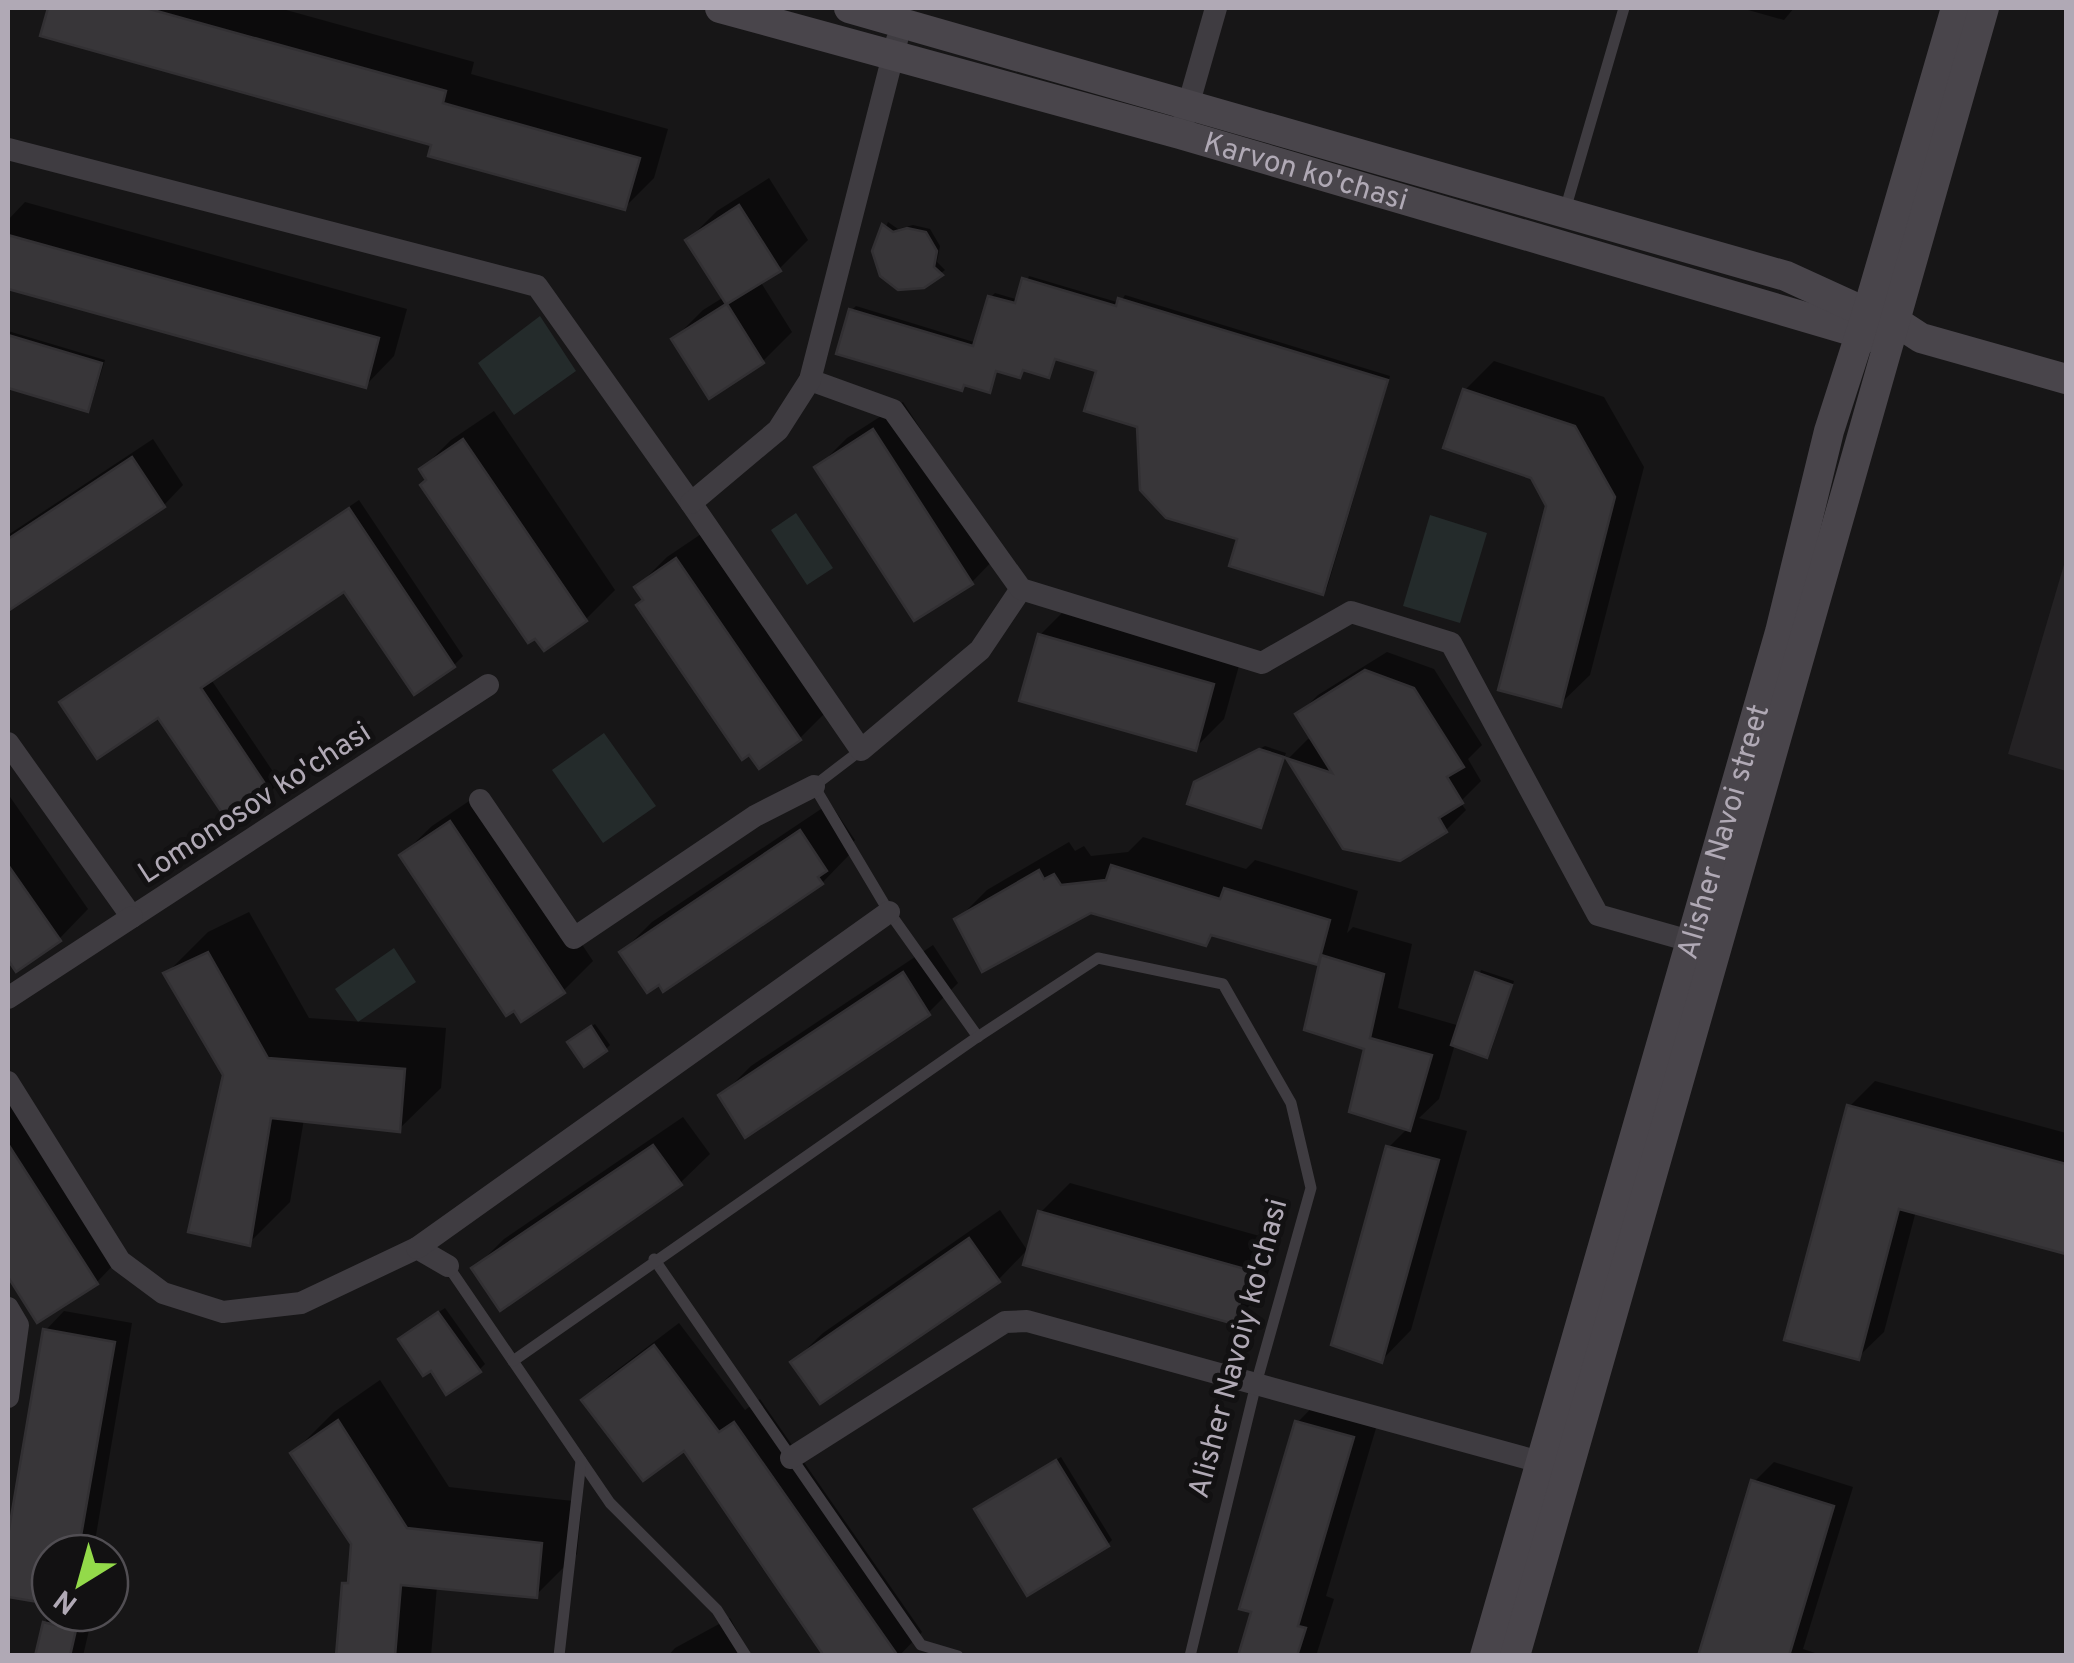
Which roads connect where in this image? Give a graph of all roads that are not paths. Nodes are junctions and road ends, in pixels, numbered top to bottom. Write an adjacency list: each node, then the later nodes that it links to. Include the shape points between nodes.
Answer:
1 (720, 8): 8 (main road, Karvon ko'chasi)
2 (848, 8): 7 (main road)
3 (1216, 8): 9 (street)
4 (1624, 8): 12 (lane)
5 (1956, 8): 13 (main road, Alisher Navoi street)
6 (1984, 8): 13 (main road, Alisher Navoi street)
7 (902, 22): 8 (street); 9 (main road)
8 (894, 56): 10 (main road, Karvon ko'chasi); 15 (street)
9 (1188, 104): 10 (street); 12 (main road)
10 (1180, 134): 13 (main road, Karvon ko'chasi, via 1830,324)
11 (8, 149): 16 (street, via 537,286)
12 (1564, 212): 13 (main road, via 1786,276)
13 (1877, 327): 14 (main road); 25 (main road, Alisher Navoi street, via 1829,430 1780,632); 44 (main road, Alisher Navoi street)
14 (2066, 379)
15 (810, 380): 16 (street, via 778,430); 17 (street, via 893,410)
16 (691, 502): 20 (street)
17 (1022, 589): 20 (street, via 980,650); 25 (street, via 1262,663 1350,612 1450,643 1598,915)
18 (488, 685): 24 (street, Lomonosov ko'chasi)
19 (8, 743): 24 (street, Lomonosov ko'chasi)
20 (860, 750): 21 (lane)
21 (814, 786): 22 (street, via 756,816 574,938); 23 (lane)
22 (480, 800)
23 (889, 912): 27 (lane); 29 (street)
24 (132, 917): 26 (street)
25 (1690, 940): 38 (main road, Alisher Navoi street)
26 (8, 998)
27 (978, 1036): 30 (lane); 34 (lane, Alisher Navoiy ko'chasi, via 1098,958 1222,984 1291,1102 1312,1188)
28 (8, 1082): 29 (street, via 120,1261 163,1292 223,1312 301,1303)
29 (417, 1248): 31 (street)
30 (654, 1259): 33 (lane); 36 (lane)
31 (448, 1266): 33 (lane)
32 (8, 1308): 35 (street, via 18,1325)
33 (513, 1361): 37 (lane)
34 (1256, 1384): 36 (street, via 1026,1321 1005,1322); 38 (street); 42 (lane, Alisher Navoiy ko'chasi)
35 (8, 1397)
36 (791, 1458): 41 (lane, via 920,1644)
37 (581, 1460): 39 (lane); 40 (lane, via 610,1504 717,1610)
38 (1540, 1462): 43 (main road, Alisher Navoi street)
39 (559, 1656)
40 (746, 1656)
41 (958, 1656)
42 (1190, 1656)
43 (1485, 1656)
44 (1515, 1656)

